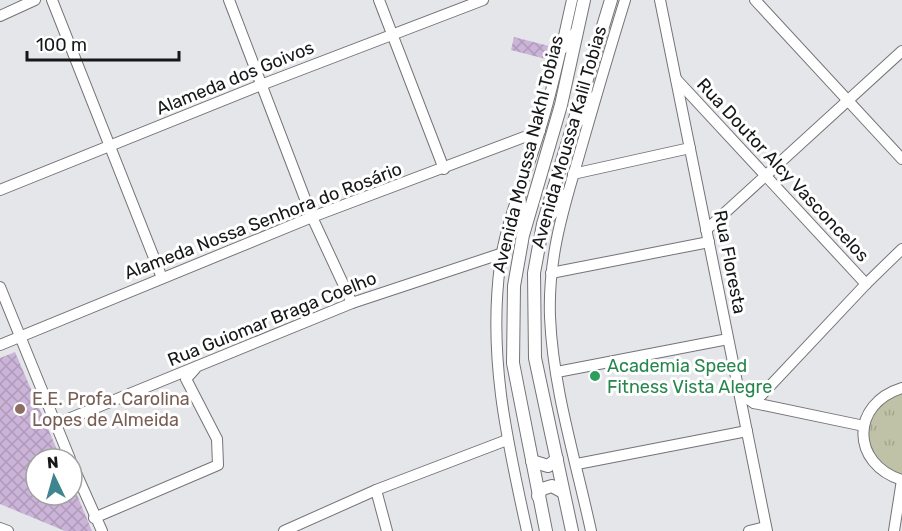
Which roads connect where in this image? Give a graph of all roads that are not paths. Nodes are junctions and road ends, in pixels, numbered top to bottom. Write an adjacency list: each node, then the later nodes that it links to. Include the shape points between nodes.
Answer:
1 (35, 0): 12 (street)
2 (52, 0): 23 (street)
3 (229, 0): 19 (street)
4 (379, 0): 14 (street)
5 (483, 0): 14 (street, Alameda dos Goivos)
6 (572, 0): 15 (street)
7 (585, 0): 13 (main road, Avenida Moussa Nakhl Tobias)
8 (625, 0): 21 (street, Avenida Moussa Kalil Tobias)
9 (660, 0): 17 (street, Rua Floresta)
10 (754, 0): 20 (street)
11 (607, 4): 18 (main road, Avenida Moussa Nakhl Tobias)
12 (0, 16)
13 (577, 32): 15 (main road); 35 (main road, Avenida Moussa Nakhl Tobias, via 561,105)
14 (391, 34): 19 (street, Alameda dos Goivos); 26 (street)
15 (562, 48): 22 (street)
16 (902, 51): 20 (street)
17 (676, 78): 24 (street, Rua Floresta); 28 (street, Rua Doutor Alcy Vasconcelos)
18 (585, 84): 21 (main road); 33 (main road, Avenida Moussa Nakhl Tobias)
19 (261, 85): 23 (street, Alameda dos Goivos); 32 (street)
20 (848, 100): 25 (street); 28 (street)
21 (587, 121): 27 (street, Avenida Moussa Kalil Tobias)
22 (540, 131): 26 (street, Alameda Nossa Senhora do Rosário); 30 (street)
23 (108, 146): 29 (street, Alameda dos Goivos); 40 (street)
24 (690, 148): 27 (street); 34 (street, Rua Floresta)
25 (902, 159)
26 (444, 169): 32 (street, Alameda Nossa Senhora do Rosário)
27 (573, 174): 31 (street, Avenida Moussa Kalil Tobias)
28 (766, 176): 34 (street); 41 (street, Rua Doutor Alcy Vasconcelos)
29 (0, 189)
30 (519, 194): 35 (main road); 38 (street)
31 (566, 195): 33 (main road); 39 (street, Avenida Moussa Kalil Tobias)
32 (312, 217): 40 (street, Alameda Nossa Senhora do Rosário); 43 (street)
33 (543, 224): 57 (main road, Avenida Moussa Nakhl Tobias, via 534,273 535,358)
34 (706, 230): 36 (street, Rua Floresta)
35 (523, 235): 58 (main road, Avenida Moussa Nakhl Tobias, via 514,286 513,363)
36 (709, 242): 39 (street); 45 (street, Rua Floresta)
37 (902, 249): 41 (street)
38 (503, 252): 43 (street, Rua Guiomar Braga Coelho); 55 (street, via 495,320 496,368)
39 (550, 273): 48 (street, Avenida Moussa Kalil Tobias, via 550,318)
40 (162, 278): 44 (street, Alameda Nossa Senhora do Rosário)
41 (866, 284): 51 (street)
42 (0, 287): 44 (street)
43 (352, 303): 47 (street, Rua Guiomar Braga Coelho)
44 (20, 338): 46 (street, Alameda Nossa Senhora do Rosário); 52 (street)
45 (728, 339): 48 (street); 50 (street, Rua Floresta)
46 (0, 345)
47 (197, 367): 52 (street, Rua Guiomar Braga Coelho); 65 (street, via 186,379 217,439 218,465)
48 (557, 372): 59 (street, Avenida Moussa Kalil Tobias)
49 (902, 388): 53 (street, via 878,401)
50 (739, 393): 51 (street); 54 (street, Rua Floresta)
51 (754, 403): 53 (street)
52 (56, 424): 56 (street)
53 (864, 426): 60 (street, via 868,455 882,471)
54 (747, 431): 59 (street); 67 (street, Rua Floresta)
55 (507, 440): 61 (street); 73 (street)
56 (65, 447)
57 (557, 459): 58 (main road, via 548,466); 62 (main road, Avenida Moussa Nakhl Tobias)
58 (532, 461): 64 (main road, Avenida Moussa Nakhl Tobias)
59 (577, 464): 76 (street, Avenida Moussa Kalil Tobias)
60 (902, 480): 78 (street)
61 (376, 490): 71 (street); 72 (street)
62 (563, 492): 64 (main road, via 552,486 542,489); 75 (main road, Avenida Moussa Nakhl Tobias)
63 (84, 493): 65 (street)
64 (538, 496): 74 (main road, Avenida Moussa Nakhl Tobias)
65 (94, 518): 69 (street); 70 (street)
66 (0, 528): 68 (street)
67 (767, 529): 77 (street)
68 (8, 531)
69 (96, 531)
70 (102, 531)
71 (284, 531)
72 (387, 531)
73 (527, 531)
74 (546, 531)
75 (572, 531)
76 (591, 531)
77 (749, 531)
78 (894, 531)

